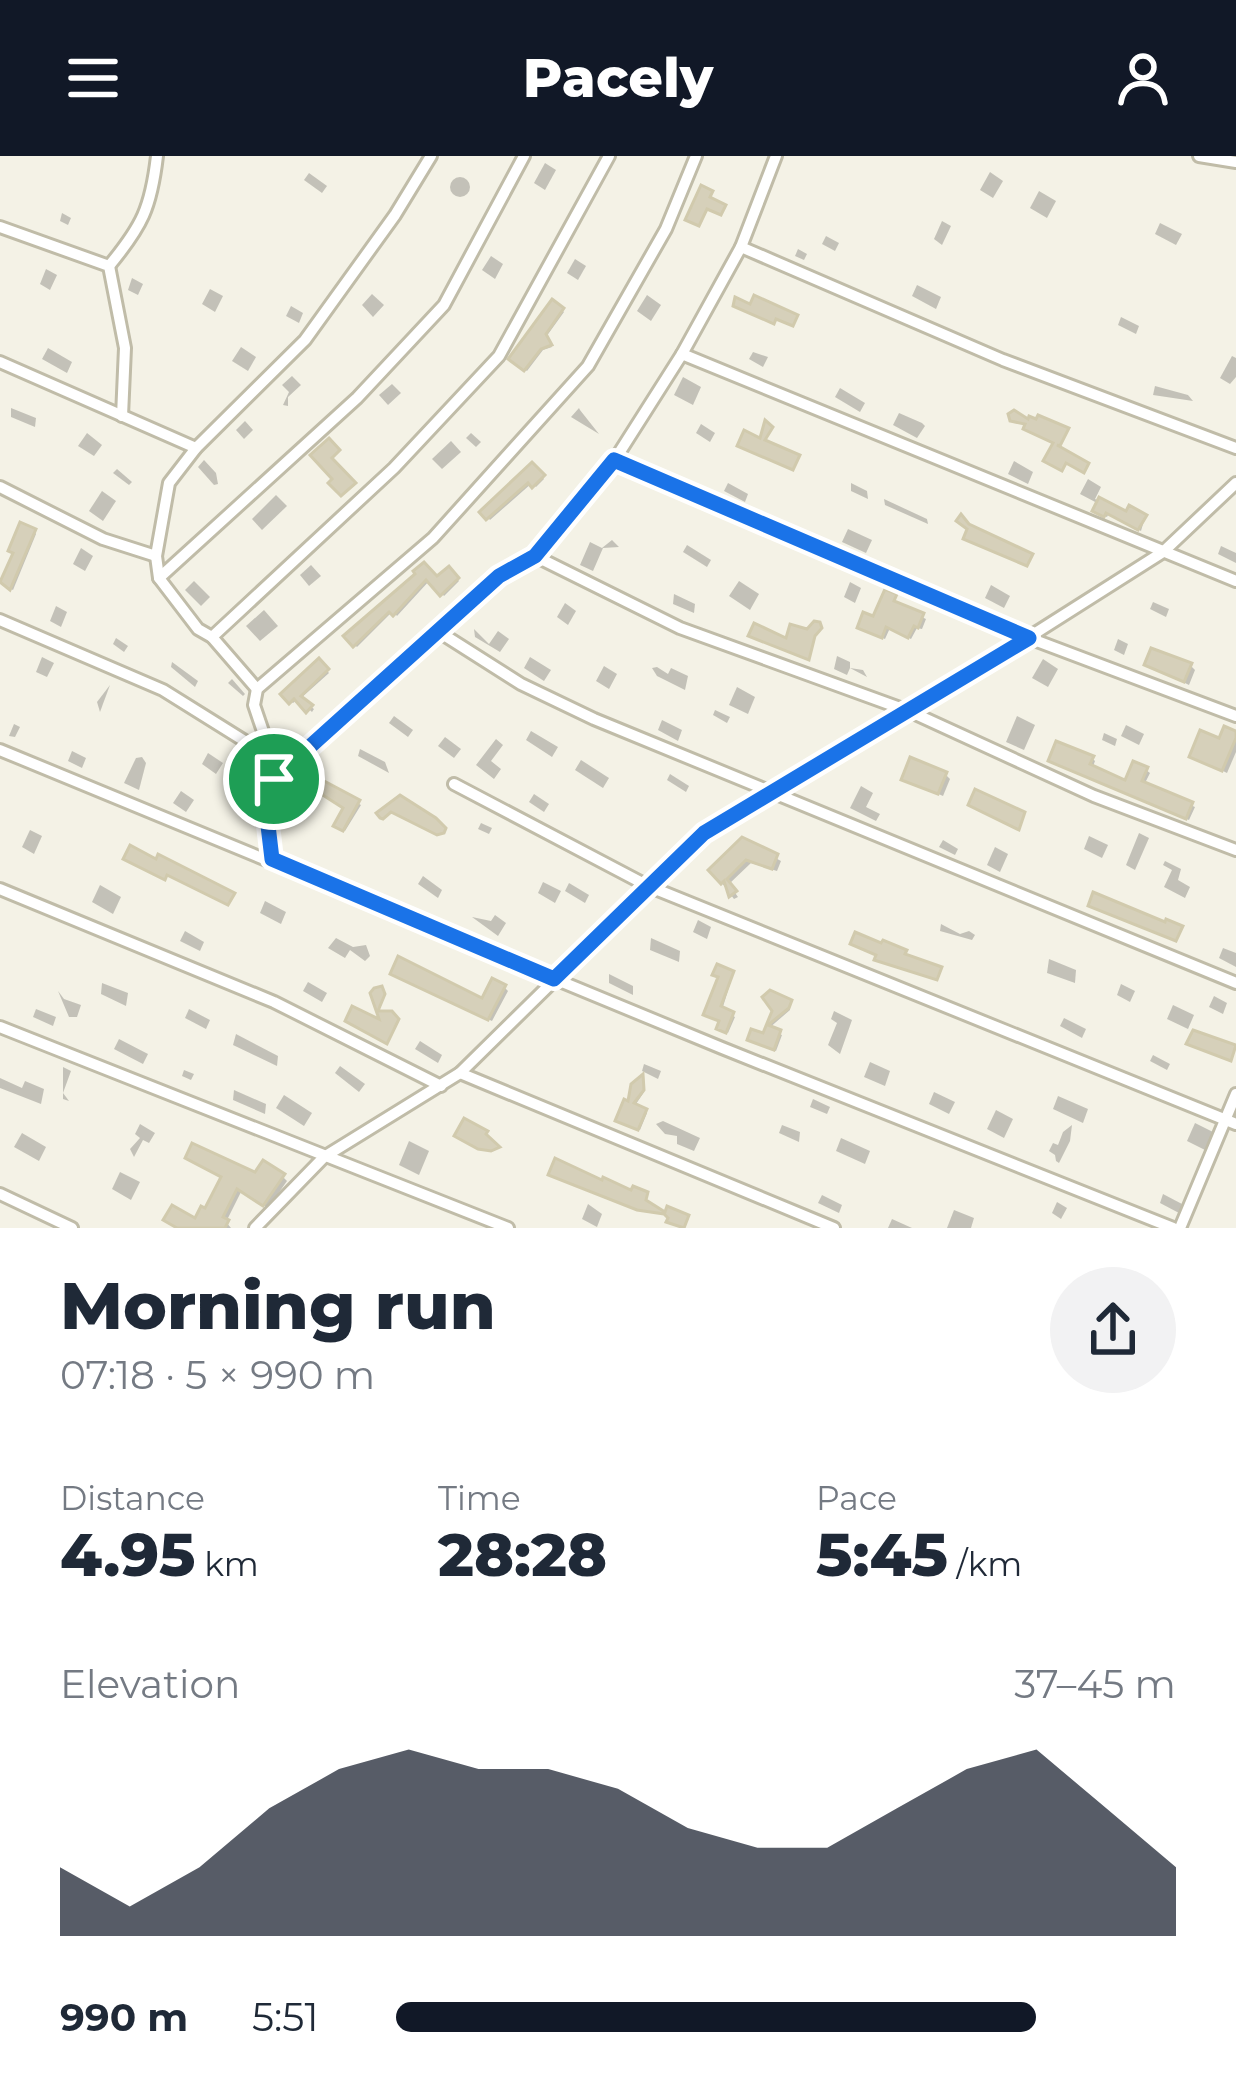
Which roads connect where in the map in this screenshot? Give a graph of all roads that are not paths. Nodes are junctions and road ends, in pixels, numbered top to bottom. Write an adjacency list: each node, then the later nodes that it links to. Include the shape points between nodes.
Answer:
1 (157, 156): 11 (street, via 140,229)
2 (431, 156): 15 (street, via 305,340)
3 (524, 156): 23 (street, via 444,305 357,398)
4 (609, 156): 27 (street, via 499,356 394,468)
5 (696, 156): 29 (street, via 666,229 588,366 433,538)
6 (776, 156): 10 (street)
7 (1198, 156): 8 (street)
8 (1236, 162)
9 (0, 227): 11 (street)
10 (741, 247): 12 (street); 16 (street, via 1003,360)
11 (109, 266): 14 (street, via 125,348)
12 (682, 355): 17 (street); 20 (street)
13 (0, 362): 14 (street)
14 (122, 416): 15 (street)
15 (196, 448): 21 (street, via 169,484)
16 (1236, 448)
17 (614, 460): 22 (street); 28 (street)
18 (1236, 482): 20 (street)
19 (0, 487): 21 (street)
20 (1163, 552): 24 (street); 28 (street)
21 (155, 556): 23 (street)
22 (535, 556): 26 (street); 30 (street, via 680,628)
23 (159, 578): 27 (street)
24 (1236, 580)
25 (0, 620): 33 (street, via 163,690)
26 (436, 630): 34 (street); 36 (street, via 594,719)
27 (212, 637): 29 (street)
28 (1029, 638): 30 (street); 31 (street)
29 (256, 688): 33 (street)
30 (911, 712): 36 (street); 37 (street)
31 (1236, 716)
32 (0, 749): 38 (street)
33 (272, 758): 34 (street)
34 (274, 779): 38 (street, via 267,817)
35 (454, 784): 39 (street)
36 (769, 792): 39 (street, via 704,833); 42 (street)
37 (1236, 850)
38 (272, 859): 41 (street)
39 (648, 886): 41 (street); 47 (street)
40 (0, 889): 45 (street, via 274,1002)
41 (554, 979): 44 (street); 54 (street)
42 (1236, 983)
43 (0, 1027): 48 (street)
44 (460, 1073): 45 (street); 53 (street)
45 (441, 1086): 48 (street)
46 (1236, 1094): 47 (street)
47 (1230, 1122): 54 (street)
48 (324, 1157): 51 (street); 52 (street)
49 (0, 1194): 50 (street)
50 (72, 1228)
51 (255, 1228)
52 (508, 1228)
53 (834, 1228)
54 (1177, 1228)

